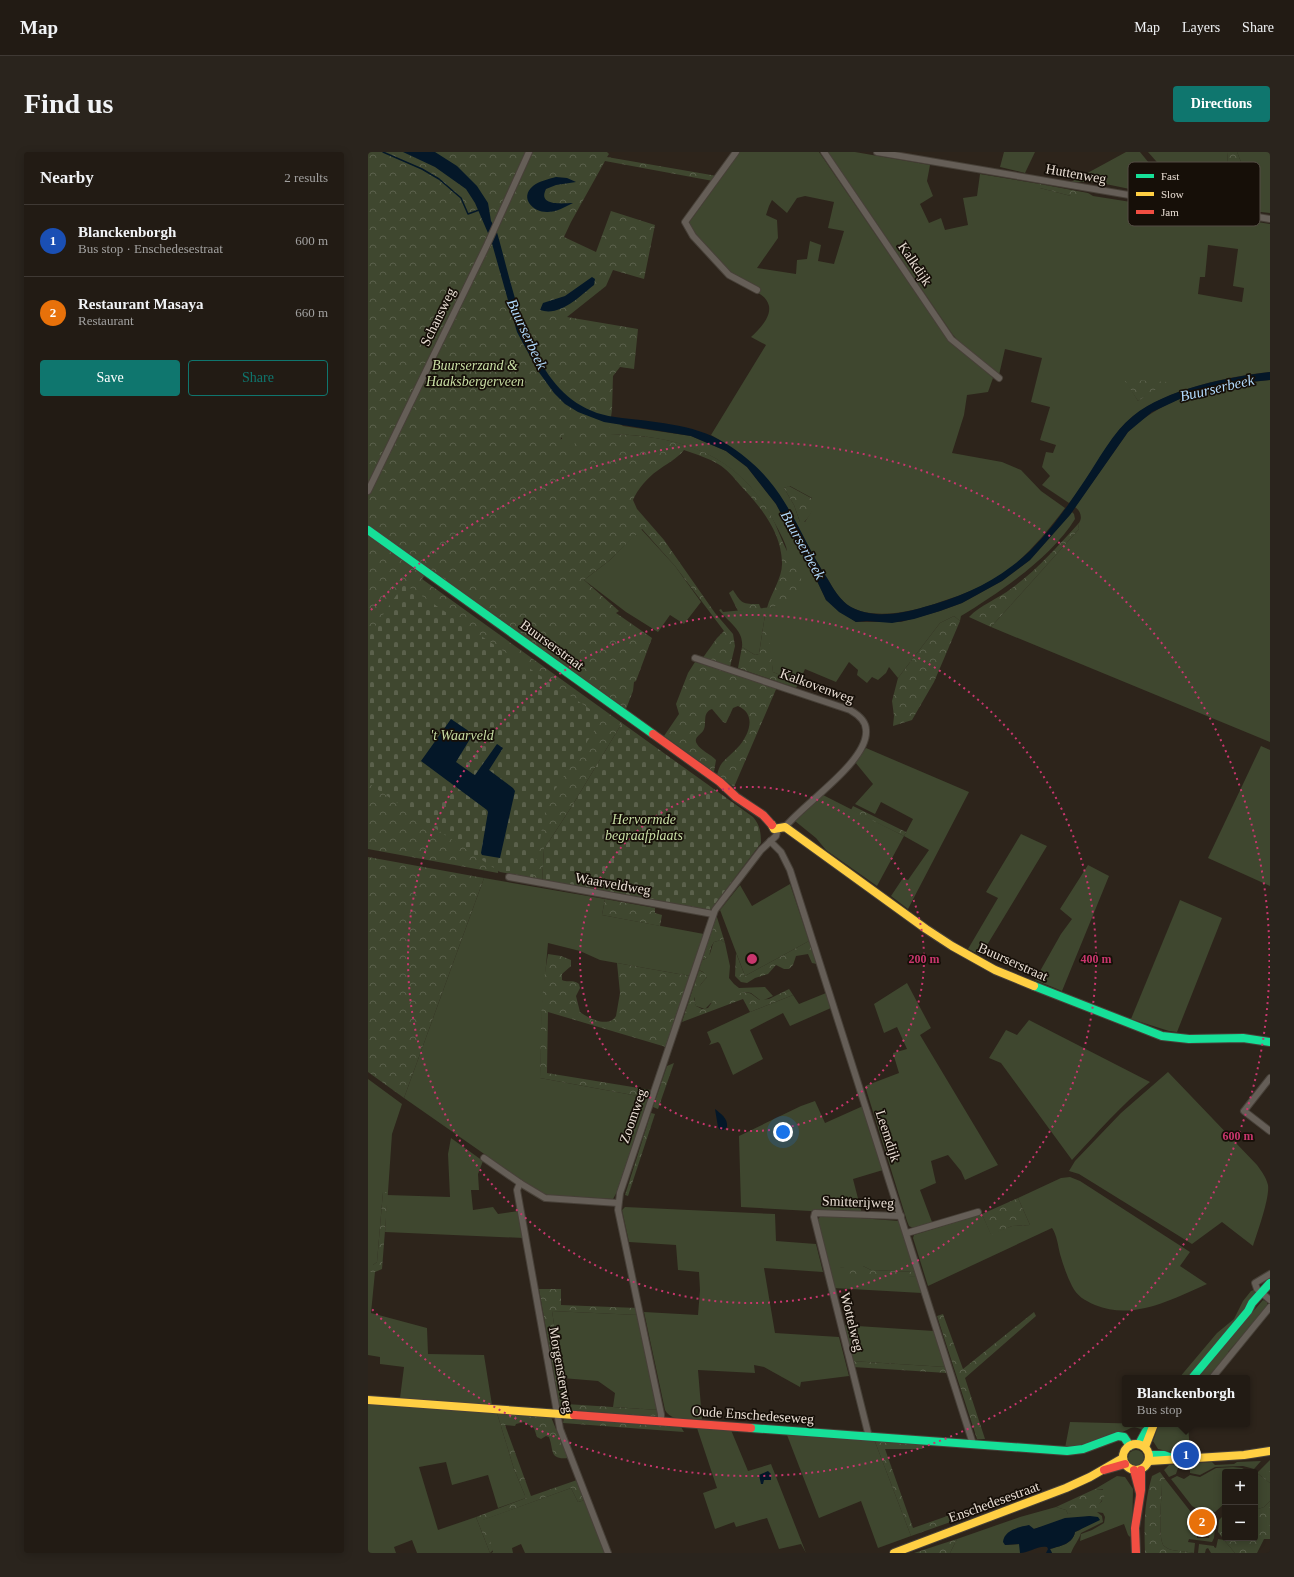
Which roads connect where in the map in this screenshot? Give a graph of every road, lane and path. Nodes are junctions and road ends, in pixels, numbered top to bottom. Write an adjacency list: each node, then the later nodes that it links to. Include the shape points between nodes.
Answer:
1 (530, 152): 10 (street, Schansweg)
2 (736, 152): 8 (street, via 685,222 693,236 728,275)
3 (824, 152): 9 (street, Kalkdijk, via 951,339)
4 (877, 152): 5 (street, Huttenweg)
5 (1128, 195)
6 (1260, 217): 7 (street, Huttenweg)
7 (1270, 219)
8 (757, 290)
9 (999, 378)
10 (368, 491)
11 (368, 530): 13 (main road, Buurserstraat, via 720,782)
12 (695, 658): 13 (street, Kalkovenweg, via 850,710 863,721 866,736 851,763)
13 (779, 828): 14 (street, Zoomweg); 17 (main road, Buurserstraat, via 926,929 995,970 1162,1036 1180,1039 1240,1037)
14 (770, 841): 16 (street, Zoomweg); 25 (street, Leemdijk, via 781,852 790,870)
15 (509, 878): 16 (street, Waarveldweg)
16 (713, 914): 22 (street, Zoomweg)
17 (1270, 1042)
18 (1270, 1078): 19 (street, via 1244,1110)
19 (1270, 1131)
20 (484, 1158): 21 (street)
21 (520, 1183): 22 (street, via 545,1198); 34 (street, Morgensterweg, via 517,1190)
22 (618, 1203): 35 (street, Zoomweg)
23 (978, 1212): 26 (street)
24 (815, 1213): 25 (street, Smitterijweg); 37 (street, Wottelweg, via 814,1218)
25 (901, 1216): 26 (street, Leemdijk)
26 (907, 1233): 38 (street, Leemdijk)
27 (1270, 1274): 29 (street, via 1255,1283)
28 (1270, 1283): 29 (main road)
29 (1266, 1295): 31 (main road, via 1248,1311)
30 (1270, 1307): 32 (street)
31 (1195, 1375)
32 (1214, 1375)
33 (368, 1400): 34 (main road, Oude Enschedeseweg)
34 (557, 1414): 35 (main road, Oude Enschedeseweg); 46 (street, Morgensterweg, via 560,1429)
35 (661, 1421): 37 (main road, Oude Enschedeseweg)
36 (1152, 1427): 40 (main road)
37 (869, 1437): 38 (main road, Oude Enschedeseweg)
38 (973, 1444): 39 (main road, Oude Enschedeseweg, via 1072,1451 1088,1448 1118,1436 1124,1438)
39 (1130, 1446): 40 (main road); 43 (main road, via 1124,1451)
40 (1142, 1446): 42 (main road)
41 (1270, 1451): 42 (main road, via 1244,1455 1172,1458 1164,1455)
42 (1149, 1458): 44 (main road, via 1146,1466)
43 (1124, 1461): 44 (main road); 47 (main road, Enschedesestraat, via 1111,1470 1101,1471 1054,1494)
44 (1138, 1470): 45 (main road, via 1143,1484)
45 (1137, 1517): 48 (main road); 49 (main road)
46 (608, 1553)
47 (894, 1553)
48 (1136, 1553)
49 (1141, 1553)

